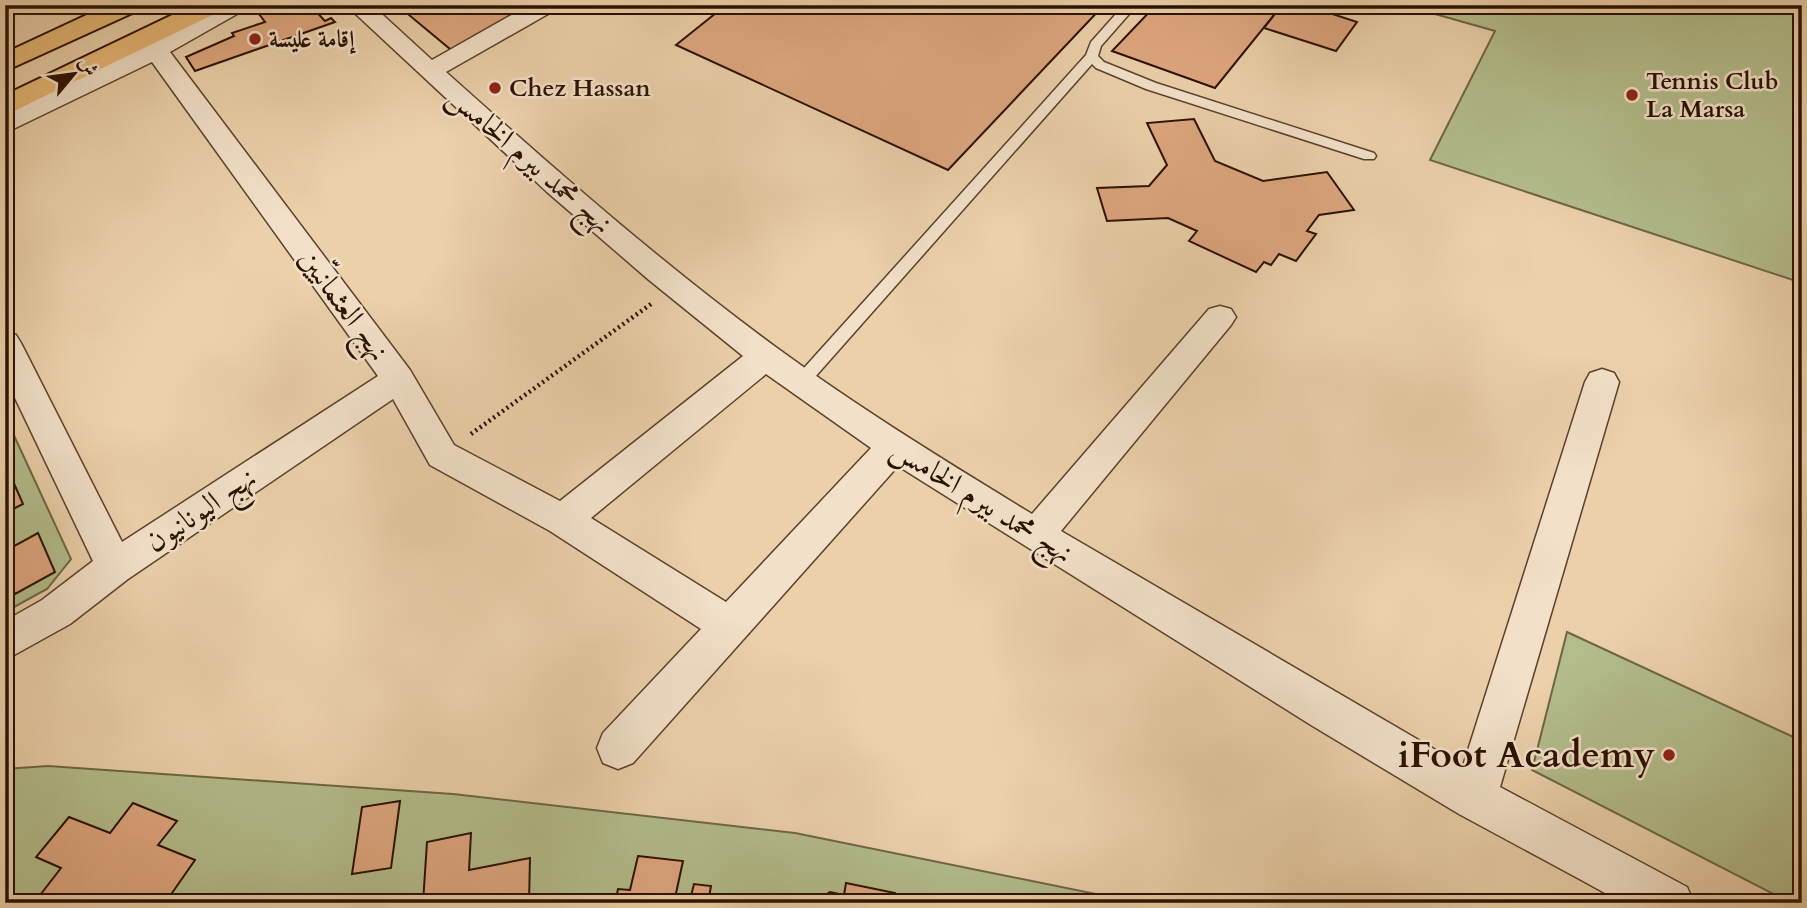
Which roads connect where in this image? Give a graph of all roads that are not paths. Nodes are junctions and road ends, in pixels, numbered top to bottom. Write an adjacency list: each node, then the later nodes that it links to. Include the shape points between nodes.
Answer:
1 (130, 5): 10 (highway)
2 (171, 5): 12 (highway)
3 (214, 5): 13 (highway)
4 (236, 5): 8 (street)
5 (358, 5): 11 (street, نهج محمد بيرم الخامس)
6 (547, 5): 11 (street)
7 (1131, 5): 9 (lane, via 1095,45)
8 (156, 50): 14 (street); 19 (street, نهج العثمانيّين)
9 (1092, 56): 15 (lane, via 1100,65 1151,86); 20 (lane)
10 (5, 63)
11 (430, 71): 18 (street, نهج محمد بيرم الخامس, via 676,286)
12 (5, 84)
13 (5, 106)
14 (5, 125)
15 (1369, 156)
16 (1220, 317): 24 (street)
17 (5, 343): 25 (street)
18 (765, 356): 20 (street, نهج محمد بيرم الخامس); 23 (street)
19 (398, 379): 23 (street, نهج العثمانيّين, via 442,455); 25 (street, نهج اليونانيون)
20 (802, 382): 22 (street, نهج محمد بيرم الخامس)
21 (1602, 382): 29 (street)
22 (894, 447): 24 (street, نهج محمد بيرم الخامس); 26 (street)
23 (563, 520): 26 (street)
24 (1036, 536): 29 (street, نهج محمد بيرم الخامس)
25 (115, 567): 27 (street, نهج اليونانيون, via 56,612)
26 (729, 625): 28 (street)
27 (5, 642)
28 (618, 748)
29 (1475, 798): 30 (street, نهج محمد بيرم الخامس)
30 (1671, 903)

